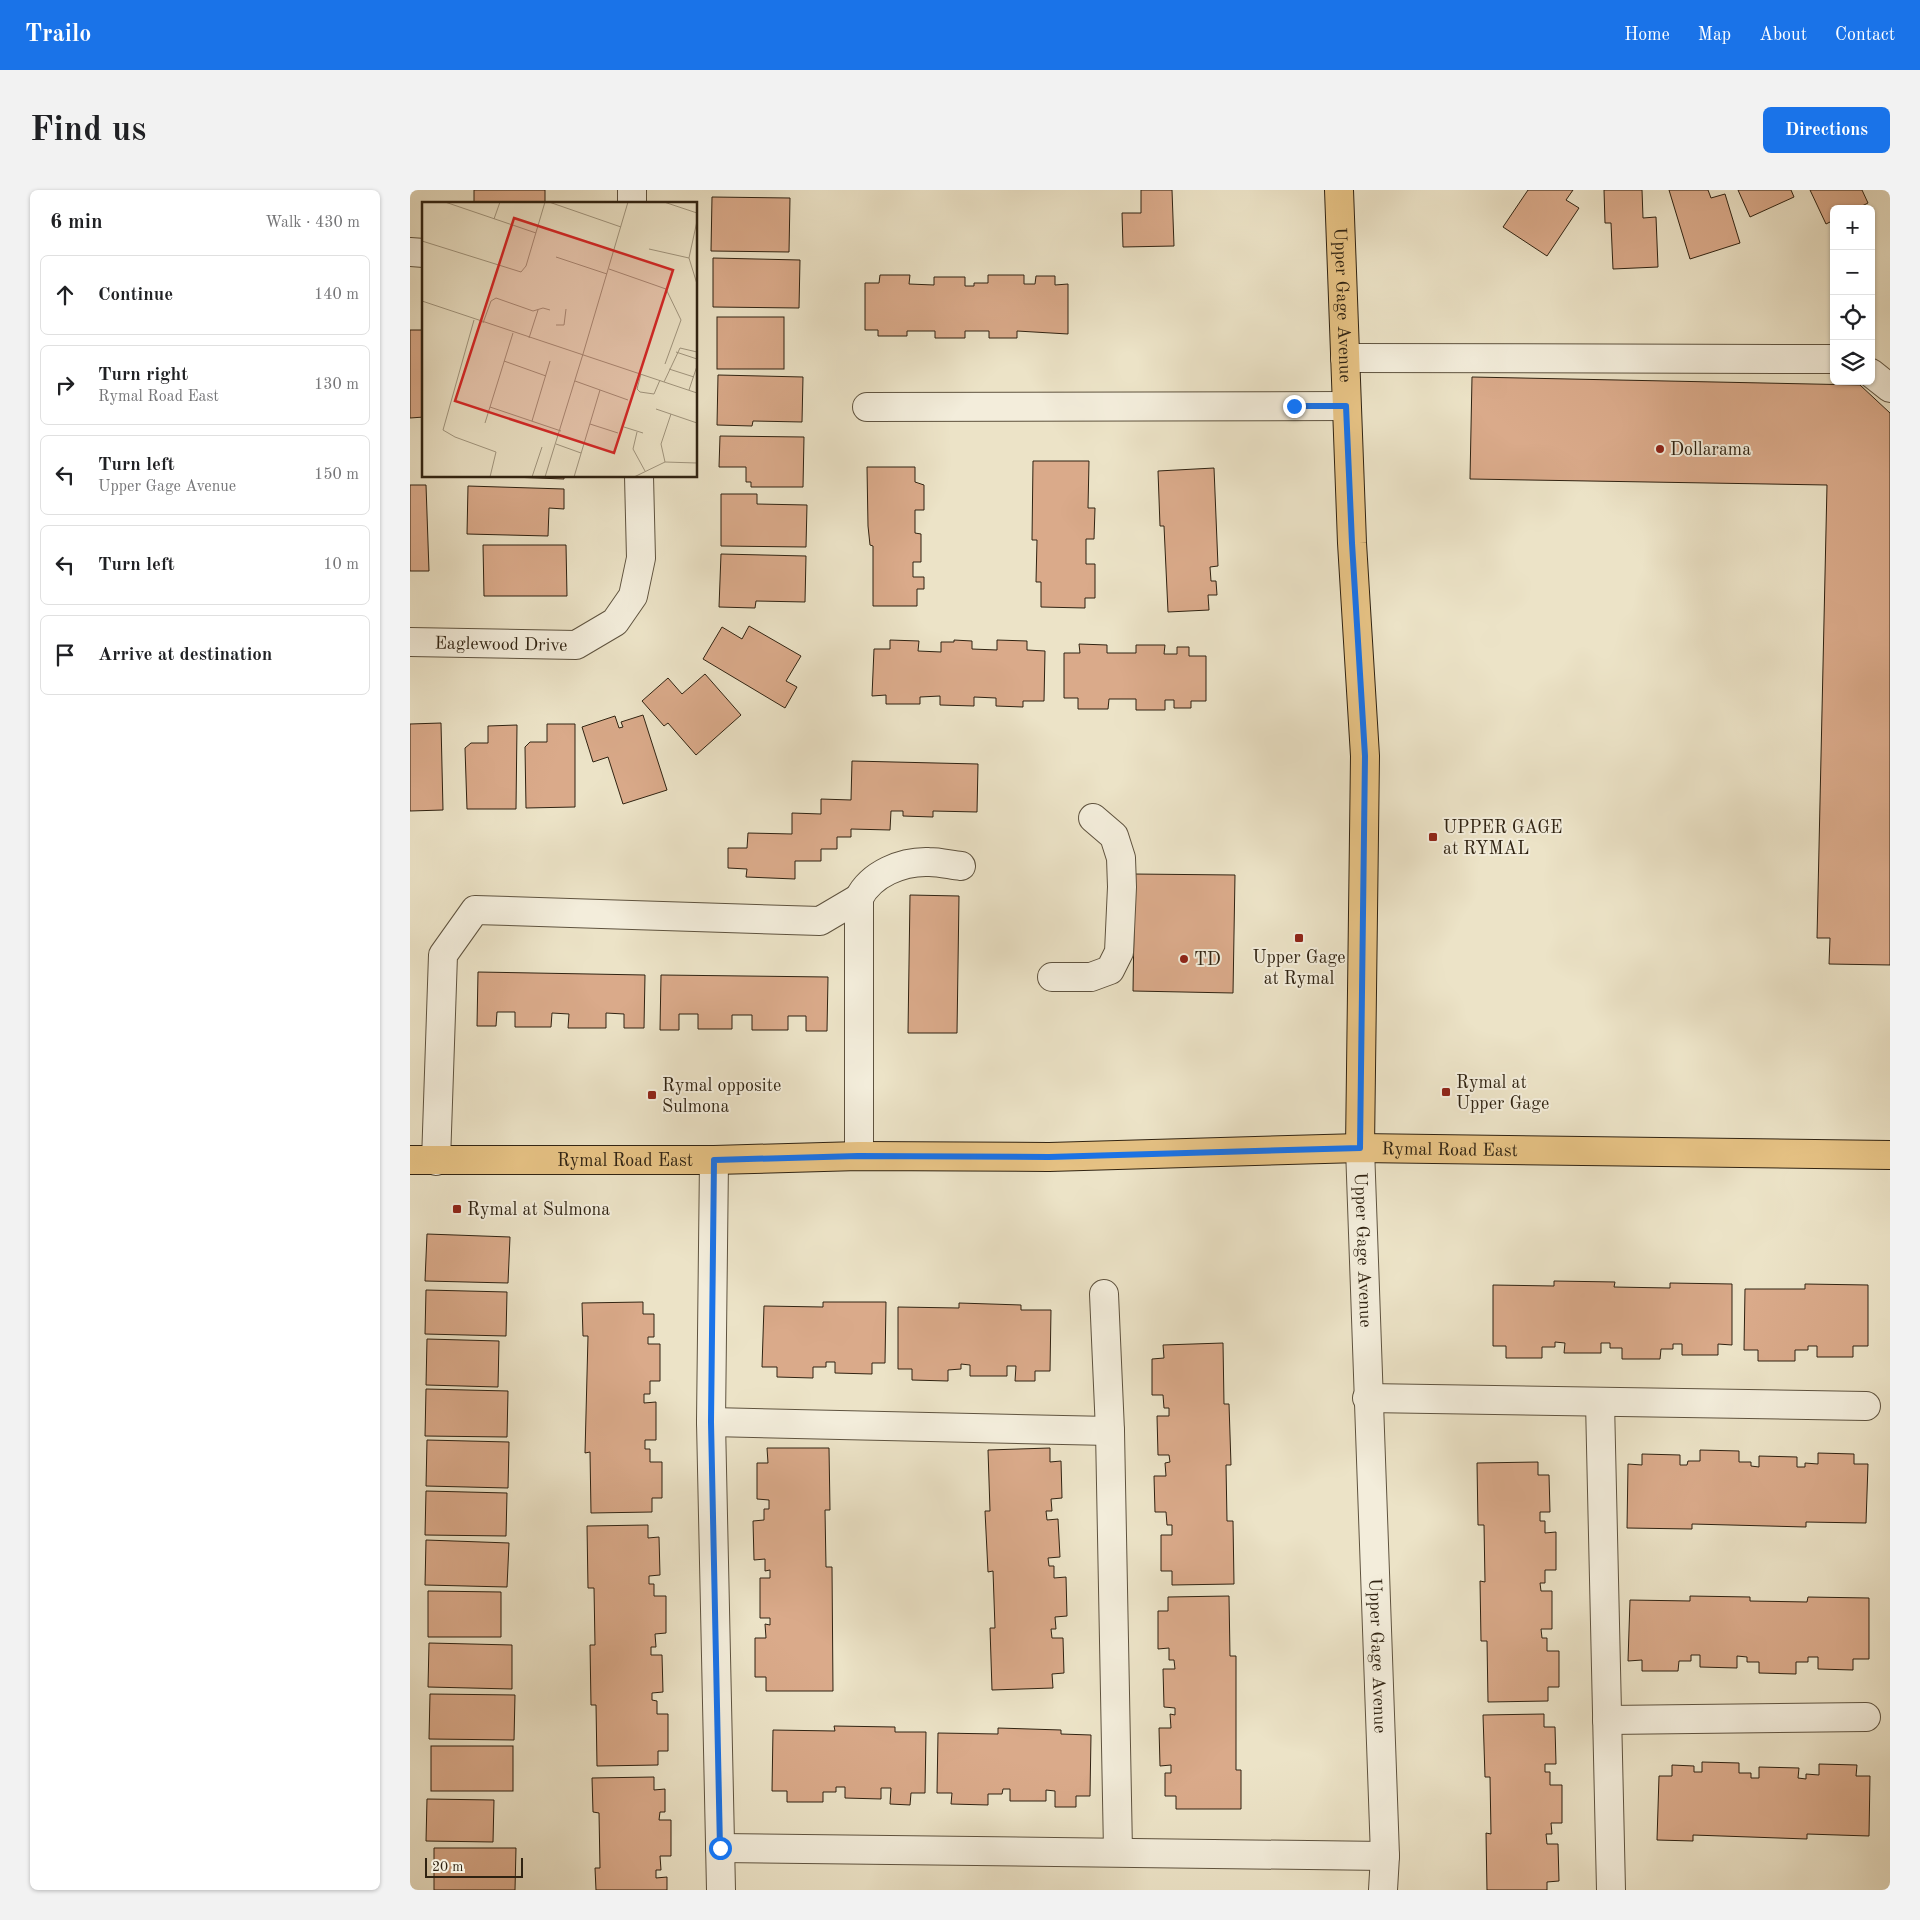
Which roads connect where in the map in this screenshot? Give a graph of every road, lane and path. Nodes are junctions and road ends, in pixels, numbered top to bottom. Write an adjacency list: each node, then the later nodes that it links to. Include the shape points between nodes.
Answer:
1 (1339, 190): 2 (main road, Upper Gage Avenue)
2 (1345, 358): 3 (street); 6 (main road, Upper Gage Avenue)
3 (1830, 360)
4 (1875, 376): 5 (street)
5 (1890, 388)
6 (1346, 406): 7 (street); 14 (main road, Upper Gage Avenue, via 1365,756)
7 (867, 407)
8 (639, 478): 9 (street, Eaglewood Drive, via 641,558 632,596 615,622 576,645)
9 (410, 642)
10 (1093, 818): 13 (street, via 1114,836 1121,858 1119,952 1110,970 1091,977)
11 (961, 866): 12 (street, via 928,861 894,867 865,886)
12 (859, 898): 16 (street); 17 (street, via 820,921 475,910 443,956)
13 (1052, 978)
14 (1360, 1148): 15 (main road, Rymal Road East); 16 (main road, Rymal Road East, via 1049,1157); 20 (street, Upper Gage Avenue)
15 (1890, 1155)
16 (858, 1156): 18 (main road, Rymal Road East)
17 (423, 1160): 18 (main road, Rymal Road East)
18 (714, 1160): 23 (street)
19 (1104, 1294): 24 (street)
20 (1368, 1398): 21 (street); 29 (street, Upper Gage Avenue)
21 (1600, 1402): 22 (street); 26 (street)
22 (1866, 1406)
23 (711, 1422): 24 (street); 27 (street)
24 (1110, 1431): 28 (street)
25 (1866, 1717): 26 (street)
26 (1607, 1720): 32 (street)
27 (720, 1848): 28 (street); 30 (street)
28 (1118, 1851): 29 (street)
29 (1384, 1856): 31 (street, Upper Gage Avenue)
30 (721, 1890)
31 (1382, 1890)
32 (1611, 1890)

